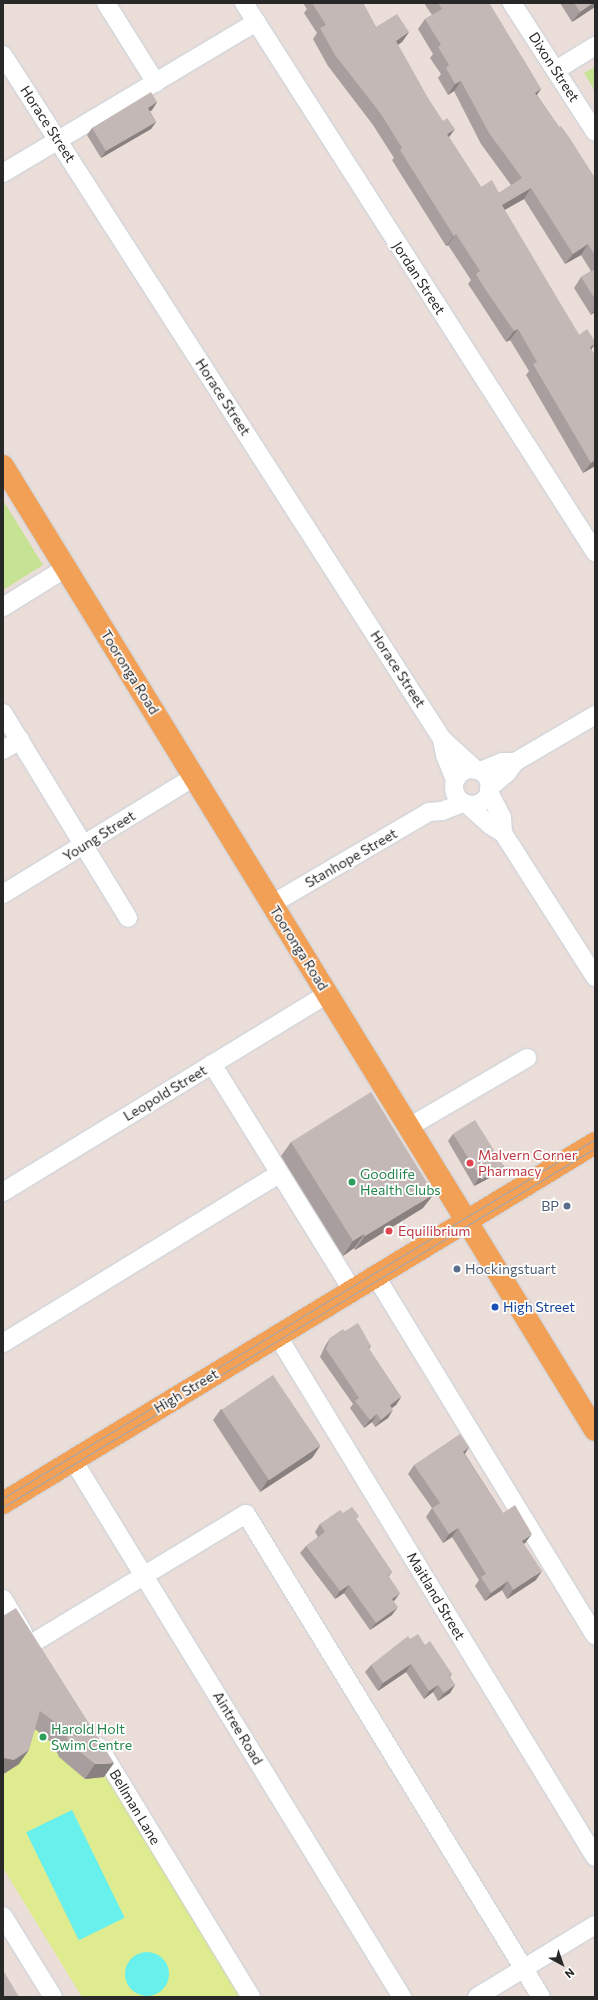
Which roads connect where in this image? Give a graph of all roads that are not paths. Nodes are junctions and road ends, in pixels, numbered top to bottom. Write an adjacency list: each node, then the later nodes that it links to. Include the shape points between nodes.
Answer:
1 (106, 3): 8 (street)
2 (244, 3): 4 (street, Jordan Street)
3 (512, 3): 7 (street, Dixon Street)
4 (256, 22): 8 (street); 13 (street, Jordan Street)
5 (595, 46): 7 (street)
6 (3, 55): 10 (street, Horace Street)
7 (556, 70): 9 (street, Dixon Street)
8 (156, 83): 10 (street)
9 (595, 132)
10 (59, 141): 11 (street); 18 (street, Horace Street)
11 (3, 173)
12 (3, 466): 14 (main road, Tooronga Road)
13 (595, 552)
14 (66, 568): 15 (street); 23 (main road, Tooronga Road)
15 (3, 607)
16 (3, 713): 19 (street)
17 (595, 715): 21 (street)
18 (442, 739): 22 (street, Horace Street); 24 (street, Horace Street)
19 (20, 740): 20 (street); 29 (street)
20 (3, 750)
21 (515, 762): 22 (street, via 502,762); 25 (street)
22 (478, 770): 24 (street, via 464,771); 25 (street, via 487,778)
23 (194, 777): 29 (street, Young Street); 31 (main road, Tooronga Road)
24 (454, 783): 26 (street, via 456,796); 27 (street, Stanhope Street)
25 (489, 790): 26 (street, via 481,802); 28 (street, via 502,817)
26 (465, 804): 27 (street, Stanhope Street); 28 (street)
27 (429, 812): 31 (street, Stanhope Street)
28 (503, 833): 33 (street)
29 (84, 845): 30 (street, Young Street); 32 (street)
30 (3, 894)
31 (272, 904): 34 (main road, Tooronga Road)
32 (128, 918)
33 (595, 977)
34 (328, 994): 36 (street, Leopold Street); 37 (main road, Tooronga Road)
35 (527, 1058): 37 (street)
36 (212, 1064): 39 (street); 40 (street, Leopold Street)
37 (409, 1127): 41 (main road, Tooronga Road)
38 (595, 1143): 41 (main road, High Street)
39 (279, 1174): 43 (street); 45 (street)
40 (3, 1192)
41 (466, 1220): 42 (main road, High Street); 46 (main road, Tooronga Road)
42 (376, 1275): 43 (main road, High Street); 51 (street)
43 (352, 1290): 44 (main road, High Street)
44 (277, 1336): 47 (main road, High Street); 53 (street, Maitland Street)
45 (3, 1343)
46 (595, 1430)
47 (73, 1460): 48 (main road, High Street); 49 (street, Aintree Road)
48 (3, 1503)
49 (144, 1575): 50 (street, via 35,1650); 56 (street, via 246,1514); 59 (street, Aintree Road)
50 (3, 1599)
51 (595, 1635)
52 (89, 1731): 58 (street, Bellman Lane)
53 (595, 1857)
54 (3, 1916): 57 (street)
55 (595, 1925): 56 (street)
56 (524, 1968): 60 (street); 61 (street)
57 (53, 1997)
58 (251, 1997)
59 (402, 1997)
60 (477, 1997)
61 (541, 1997)

